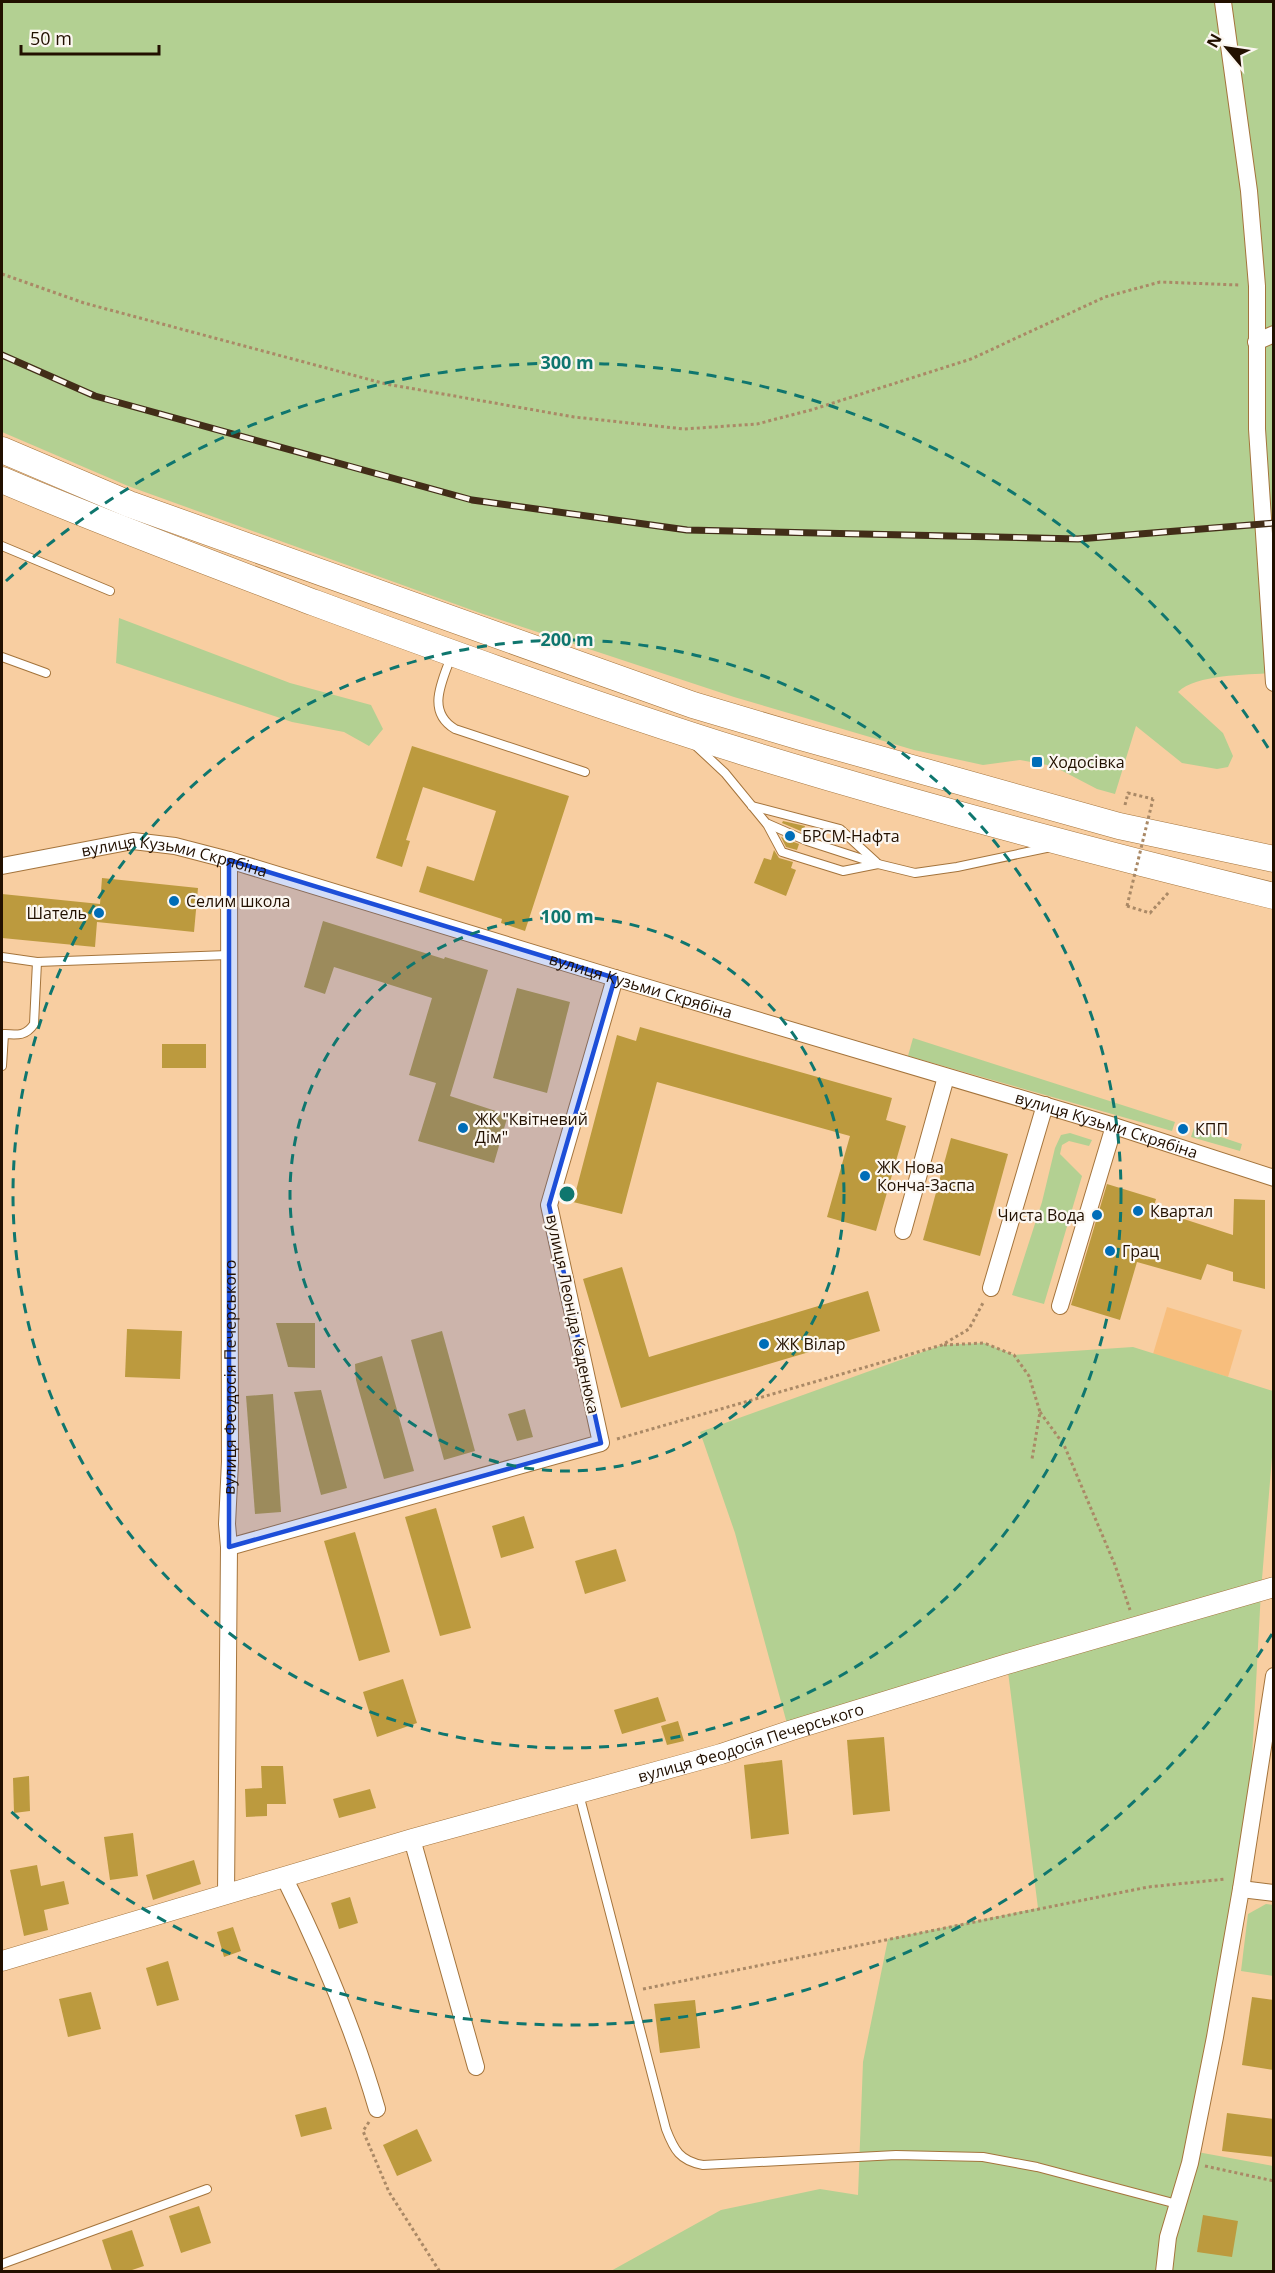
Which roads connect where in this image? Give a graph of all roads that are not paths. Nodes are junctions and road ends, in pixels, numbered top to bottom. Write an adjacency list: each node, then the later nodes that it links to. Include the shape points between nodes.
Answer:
1 (1223, 2): 3 (street, via 1249,191 1257,286)
2 (1274, 334): 3 (street)
3 (1256, 342): 11 (street, via 1257,429)
4 (2, 450): 17 (main road, via 129,504 693,705 1119,826)
5 (2, 480): 8 (main road, via 114,527)
6 (2, 546): 7 (lane)
7 (110, 591)
8 (452, 654): 12 (main road); 13 (lane, via 439,692 440,716 446,724)
9 (2, 657): 10 (lane)
10 (46, 673)
11 (1274, 683)
12 (679, 731): 14 (lane, via 725,772); 16 (main road)
13 (585, 772)
14 (752, 806): 15 (lane); 19 (lane, via 840,829)
15 (766, 823): 19 (lane); 19 (lane, via 782,852 843,871)
16 (1064, 844): 19 (lane, via 915,873); 21 (main road)
17 (1274, 859)
18 (229, 860): 20 (street, вулиця Кузьми Скрябіна, via 175,846 133,841); 22 (street, вулиця Феодосія Печерського); 25 (street, вулиця Кузьми Скрябіна)
19 (878, 864)
20 (2, 866)
21 (1274, 896)
22 (228, 956): 24 (lane); 34 (street, вулиця Феодосія Печерського)
23 (2, 957): 24 (lane)
24 (37, 962): 26 (lane, via 34,1024 22,1035 4,1034)
25 (615, 978): 27 (street, вулиця Кузьми Скрябіна); 34 (street, вулиця Леоніда Каденюка, via 549,1205 601,1443)
26 (2, 1066)
27 (946, 1077): 28 (street, вулиця Кузьми Скрябіна); 31 (street)
28 (1045, 1105): 29 (street, вулиця Кузьми Скрябіна); 32 (street)
29 (1114, 1126): 30 (street, вулиця Кузьми Скрябіна); 33 (street)
30 (1274, 1178)
31 (903, 1231)
32 (991, 1288)
33 (1060, 1306)
34 (229, 1547): 42 (street, вулиця Феодосія Печерського)
35 (1274, 1587): 37 (street, вулиця Феодосія Печерського, via 996,1667 721,1754)
36 (1274, 1676): 40 (street)
37 (578, 1793): 38 (street, вулиця Феодосія Печерського); 47 (lane, via 666,2129 681,2157 703,2165 896,2155 982,2157)
38 (412, 1839): 39 (street, вулиця Феодосія Печерського); 44 (street)
39 (284, 1877): 42 (street, вулиця Феодосія Печерського); 45 (street, via 364,2066)
40 (1241, 1883): 41 (street); 47 (street, via 1190,2163)
41 (1274, 1893)
42 (226, 1895): 43 (street, вулиця Феодосія Печерського)
43 (2, 1962)
44 (476, 2067)
45 (377, 2109)
46 (207, 2189): 48 (lane)
47 (1177, 2204): 49 (street)
48 (2, 2264)
49 (1164, 2271)

